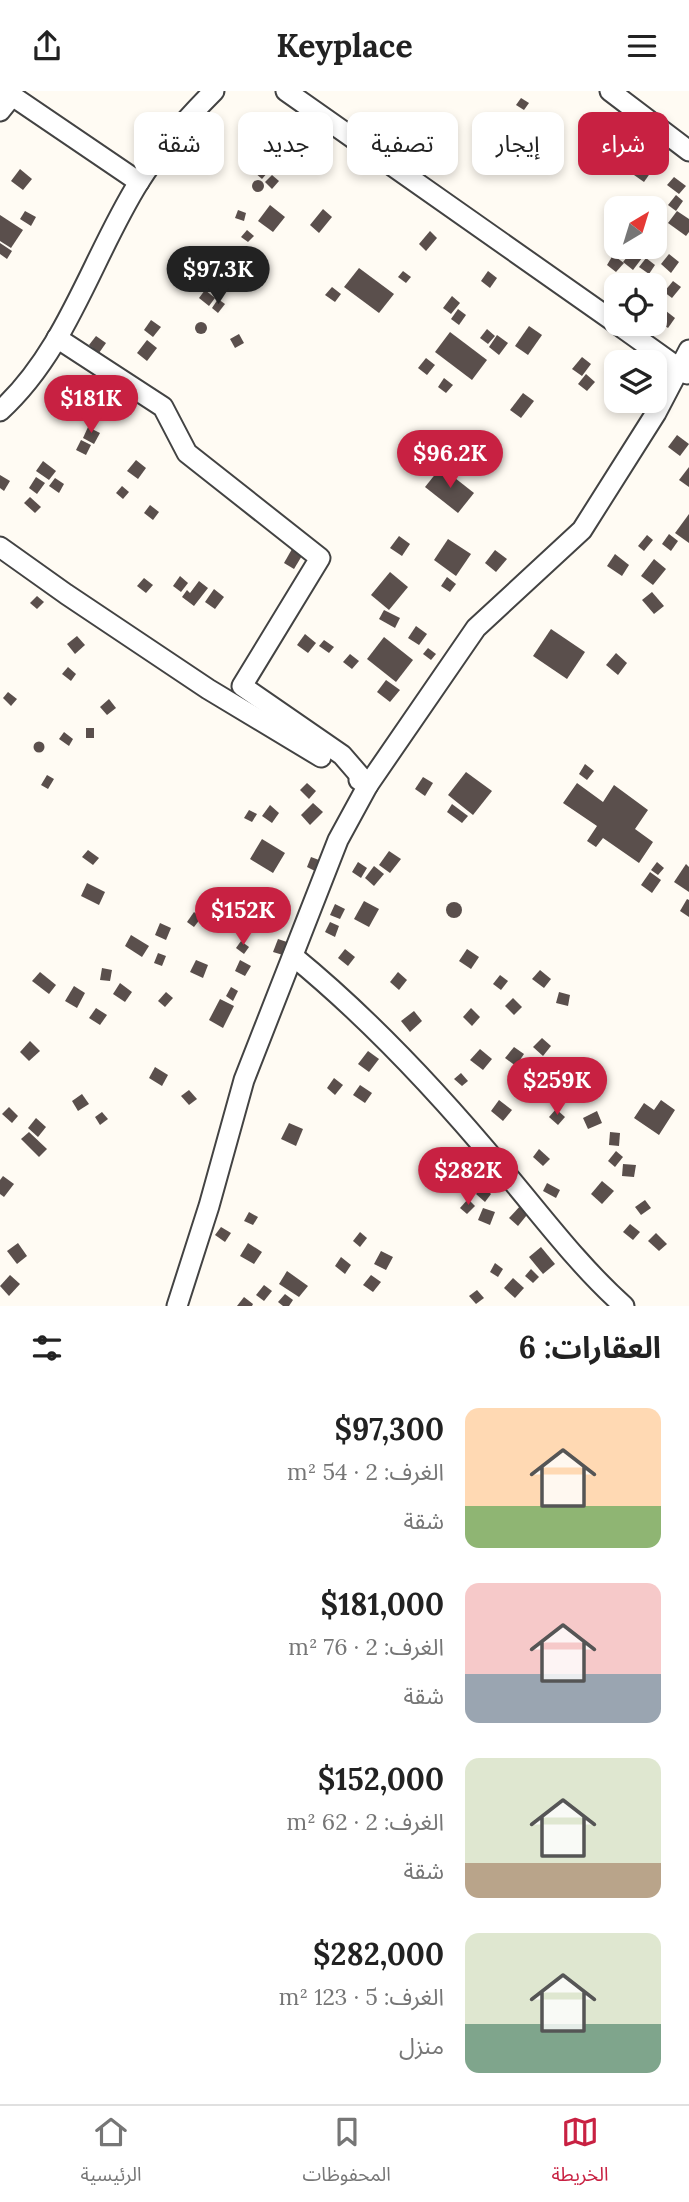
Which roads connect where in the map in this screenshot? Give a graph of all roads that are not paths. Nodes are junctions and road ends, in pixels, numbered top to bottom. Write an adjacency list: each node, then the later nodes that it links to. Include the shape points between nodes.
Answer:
1 (214, 91): 6 (street, via 182,123)
2 (286, 91): 7 (street)
3 (610, 91): 5 (street)
4 (5, 99): 6 (street)
5 (689, 151)
6 (139, 182): 9 (street)
7 (604, 315)
8 (638, 336): 10 (street)
9 (57, 338): 11 (street, via 41,365); 13 (street, via 163,407 187,453 320,558 242,686 342,755)
10 (685, 364): 13 (street, via 582,530 476,628)
11 (0, 411)
12 (0, 547): 13 (street, via 208,689)
13 (368, 785): 14 (street, via 338,840)
14 (293, 956): 15 (street, via 244,1080); 16 (street, via 341,995 398,1053)
15 (177, 1306)
16 (624, 1306)

